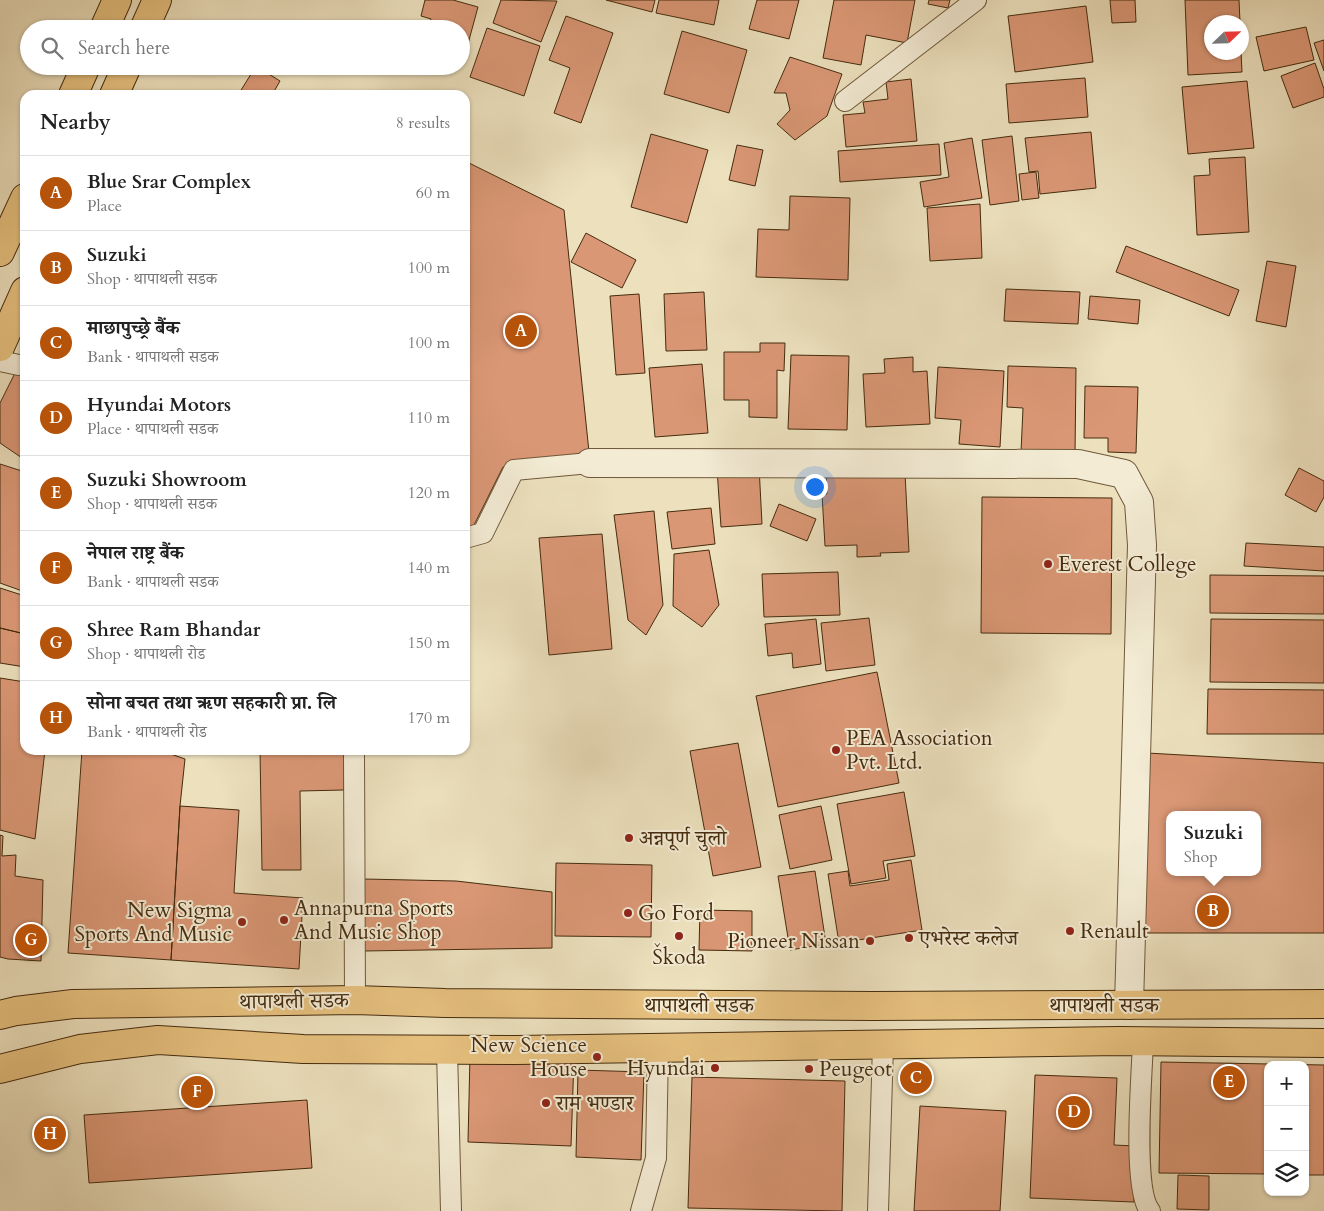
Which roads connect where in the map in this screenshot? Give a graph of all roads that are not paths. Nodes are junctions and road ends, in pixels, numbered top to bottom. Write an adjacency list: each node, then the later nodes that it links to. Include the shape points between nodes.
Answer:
1 (117, 0): 4 (highway)
2 (157, 0): 5 (highway)
3 (976, 0): 10 (lane)
4 (108, 20)
5 (148, 20)
6 (82, 75): 8 (highway)
7 (123, 75): 9 (highway)
8 (75, 90)
9 (116, 90)
10 (846, 101)
11 (20, 209): 12 (highway)
12 (0, 252)
13 (20, 309): 14 (highway)
14 (6, 358)
15 (590, 464): 16 (lane, via 514,470 483,533); 22 (street, via 1078,464 1124,474 1139,502 1142,545)
16 (470, 537)
17 (354, 755): 19 (lane)
18 (0, 994): 20 (highway)
19 (355, 1000): 20 (highway, थापाथली सडक); 22 (highway, थापाथली सडक)
20 (73, 1004): 23 (highway, via 16,1010)
21 (1324, 1004): 22 (highway, थापाथली सडक)
22 (1129, 1005)
23 (0, 1015)
24 (1143, 1041): 25 (highway, थापाथली सडक); 26 (highway, थापाथली सडक); 33 (lane, via 1140,1171 1142,1194)
25 (1324, 1043)
26 (884, 1045): 27 (highway, थापाथली सडक); 32 (lane)
27 (658, 1048): 28 (highway, थापाथली सडक); 31 (lane, via 656,1158)
28 (447, 1050): 29 (highway, थापाथली सडक, via 304,1049 158,1040 80,1049); 30 (lane)
29 (0, 1069)
30 (451, 1211)
31 (641, 1211)
32 (878, 1211)
33 (1150, 1211)

